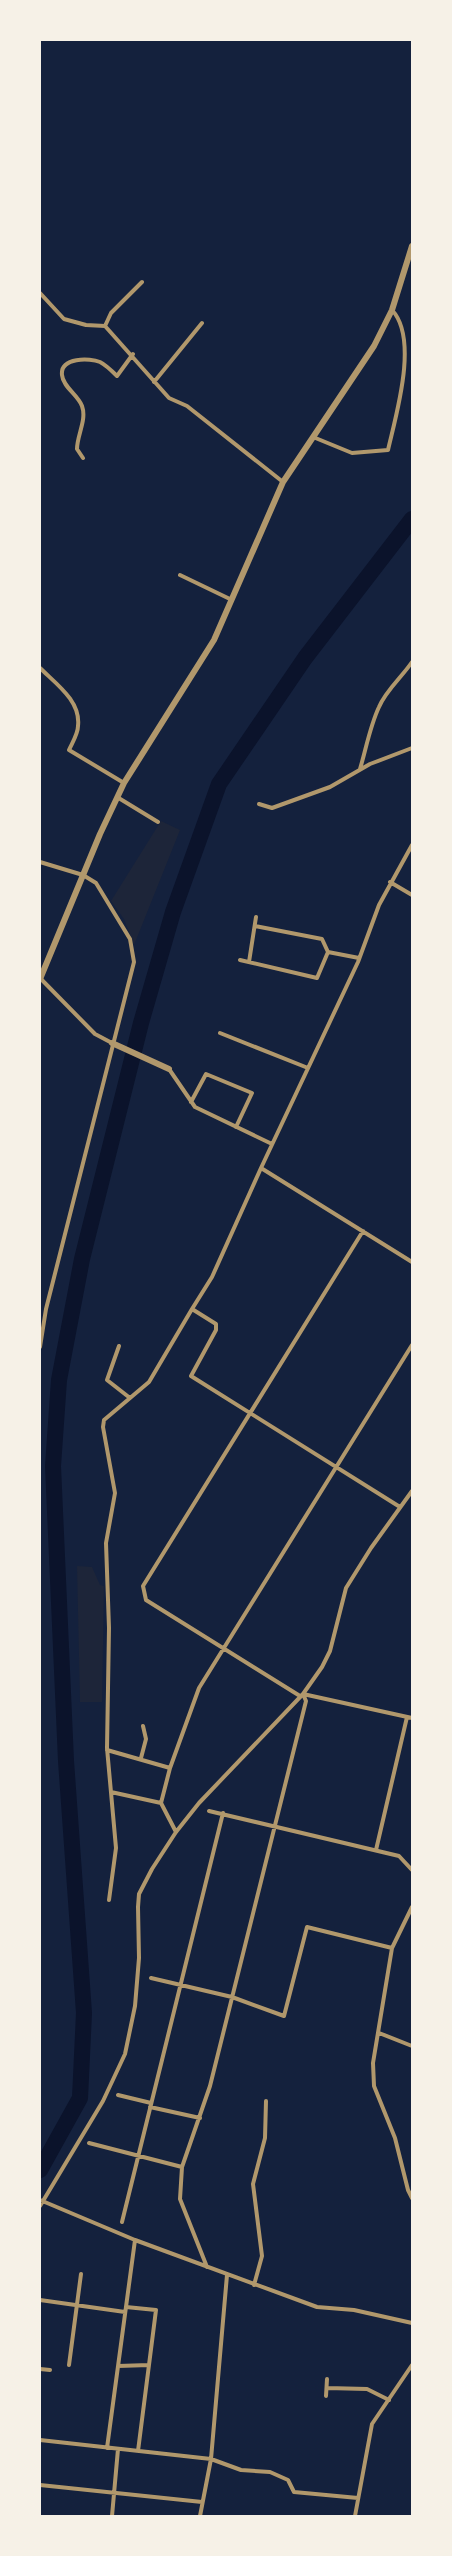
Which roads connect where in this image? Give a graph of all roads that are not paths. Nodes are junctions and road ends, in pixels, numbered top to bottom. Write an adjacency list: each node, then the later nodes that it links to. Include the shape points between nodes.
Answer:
1 (412, 246): 4 (street)
2 (142, 282): 6 (street, via 110,313)
3 (40, 293): 6 (street, via 64,319 86,325)
4 (392, 310): 9 (street, via 374,346); 9 (street, via 399,318 406,365 388,450 352,453)
5 (202, 323): 8 (street)
6 (105, 326): 7 (street)
7 (133, 354): 8 (street); 10 (street, via 117,376 101,363 90,359 72,361 64,366 64,381 82,405 83,420 77,449)
8 (154, 382): 11 (street, via 169,398 187,406)
9 (313, 437): 11 (street)
10 (83, 458)
11 (283, 482): 13 (street)
12 (180, 575): 13 (street)
13 (232, 600): 18 (street, via 214,640)
14 (412, 662): 17 (street, via 401,679 388,691 379,707)
15 (40, 668): 18 (street, via 69,696 78,712 78,728 69,750)
16 (412, 748): 17 (street)
17 (360, 770): 20 (street, via 330,787 272,808)
18 (124, 783): 19 (street)
19 (117, 797): 21 (street); 24 (street)
20 (259, 804)
21 (158, 822)
22 (412, 845): 25 (street)
23 (40, 862): 24 (street)
24 (83, 875): 33 (street); 35 (street, via 96,884 130,939 134,962)
25 (390, 882): 26 (street); 30 (street)
26 (412, 895)
27 (256, 917): 28 (street)
28 (255, 926): 29 (street, via 322,939); 32 (street)
29 (328, 952): 30 (street); 32 (street, via 317,978)
30 (359, 958): 36 (street)
31 (240, 960): 32 (street)
32 (249, 962)
33 (40, 978): 35 (street, via 95,1034)
34 (220, 1033): 36 (street)
35 (112, 1043): 37 (street); 47 (street, via 46,1309)
36 (308, 1068): 40 (street)
37 (170, 1069): 38 (street)
38 (191, 1102): 39 (street, via 204,1113); 39 (street, via 206,1074 252,1093)
39 (236, 1127): 40 (street)
40 (272, 1144): 41 (street)
41 (261, 1168): 42 (street); 44 (street, via 212,1278)
42 (363, 1231): 43 (street); 49 (street)
43 (412, 1262)
44 (192, 1310): 48 (street, via 157,1371 149,1382); 49 (street, via 216,1324 216,1330 191,1376)
45 (412, 1345): 50 (street)
46 (119, 1346): 48 (street, via 107,1380)
47 (40, 1347)
48 (130, 1398): 57 (street, via 104,1420 103,1427 115,1493 106,1543 109,1628)
49 (250, 1412): 50 (street); 53 (street, via 143,1586 146,1600)
50 (338, 1466): 52 (street); 53 (street)
51 (412, 1491): 52 (street)
52 (400, 1507): 54 (street, via 346,1588 330,1651)
53 (225, 1648): 54 (street); 59 (street, via 199,1688)
54 (302, 1695): 55 (street); 64 (street, via 306,1701); 65 (street, via 199,1803)
55 (410, 1717): 66 (street)
56 (143, 1726): 58 (street, via 146,1739)
57 (107, 1750): 58 (street); 60 (street)
58 (141, 1758): 59 (street)
59 (170, 1768): 61 (street)
60 (112, 1792): 61 (street); 68 (street, via 116,1848)
61 (161, 1803): 65 (street)
62 (209, 1810): 63 (street)
63 (223, 1813): 64 (street); 72 (street)
64 (275, 1825): 66 (street); 73 (street)
65 (176, 1832): 84 (street, via 152,1869 140,1894 135,2006 125,2054 103,2102)
66 (376, 1850): 67 (street, via 399,1856)
67 (412, 1870)
68 (108, 1900)
69 (412, 1907): 70 (street)
70 (392, 1948): 73 (street, via 307,1927 284,2016); 74 (street)
71 (151, 1978): 72 (street)
72 (180, 1985): 73 (street); 78 (street)
73 (232, 1997): 79 (street)
74 (380, 2033): 75 (street); 83 (street, via 373,2063 374,2086 395,2138)
75 (412, 2046)
76 (118, 2095): 78 (street)
77 (266, 2101): 91 (street, via 265,2138 254,2184 262,2256)
78 (151, 2105): 79 (street); 81 (street)
79 (200, 2118): 82 (street)
80 (89, 2143): 81 (street)
81 (138, 2157): 82 (street); 86 (street)
82 (182, 2167): 88 (street, via 180,2199)
83 (412, 2198)
84 (42, 2201): 85 (street); 87 (street)
85 (40, 2206)
86 (122, 2222)
87 (135, 2240): 88 (street); 94 (street)
88 (207, 2267): 90 (street)
89 (81, 2274): 93 (street)
90 (227, 2274): 91 (street); 110 (street)
91 (254, 2284): 95 (street, via 317,2307 354,2310)
92 (40, 2300): 93 (street)
93 (76, 2305): 94 (street); 96 (street)
94 (126, 2309): 97 (street, via 156,2310); 99 (street)
95 (412, 2323)
96 (69, 2365)
97 (149, 2365): 99 (street); 109 (street)
98 (412, 2365): 105 (street)
99 (118, 2366): 107 (street)
100 (40, 2369): 101 (street)
101 (50, 2370)
102 (328, 2379): 103 (street)
103 (327, 2388): 104 (street); 105 (street, via 367,2389)
104 (326, 2396)
105 (389, 2400): 113 (street, via 372,2424)
106 (40, 2440): 107 (street)
107 (107, 2448): 108 (street)
108 (118, 2449): 109 (street); 112 (street)
109 (138, 2451): 110 (street)
110 (210, 2459): 113 (street, via 241,2470 270,2472 288,2480 294,2492); 114 (street)
111 (40, 2485): 112 (street)
112 (114, 2493): 114 (street); 115 (street)
113 (358, 2498): 117 (street)
114 (202, 2502): 116 (street)
115 (112, 2516)
116 (200, 2516)
117 (355, 2516)

